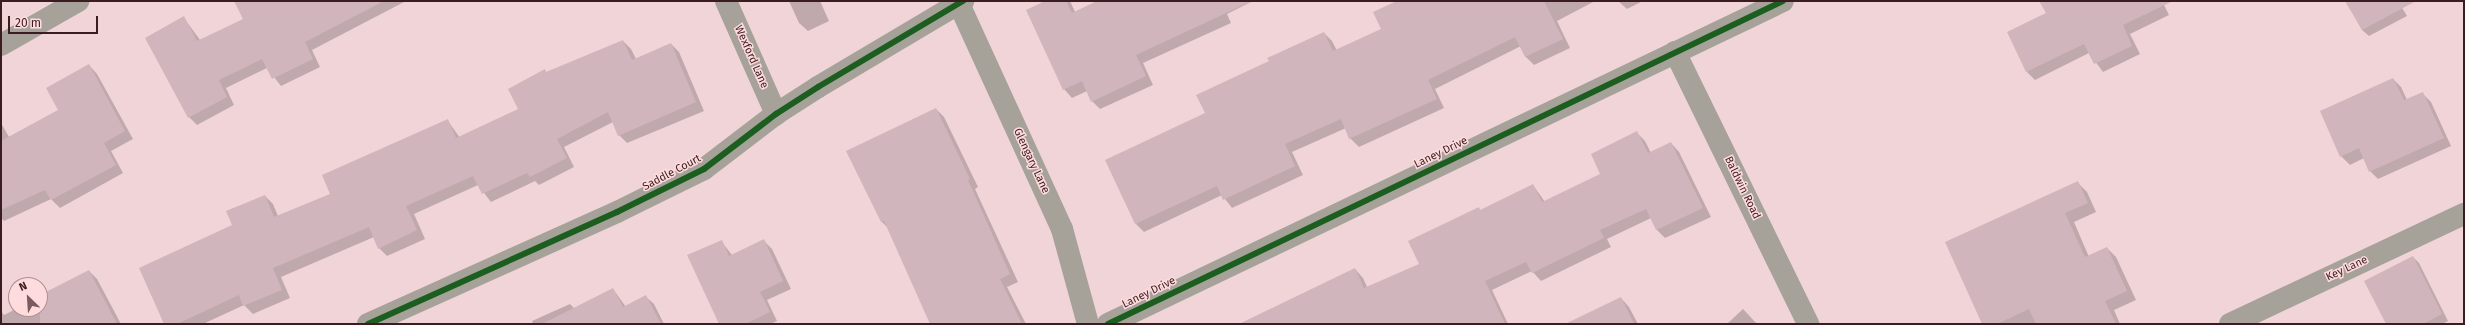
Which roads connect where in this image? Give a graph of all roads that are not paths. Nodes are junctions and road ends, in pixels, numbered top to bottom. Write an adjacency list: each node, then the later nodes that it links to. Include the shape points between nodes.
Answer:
1 (78, 1): 5 (street)
2 (726, 1): 7 (street, Wexford Lane)
3 (1783, 1): 6 (street, Laney Drive)
4 (961, 3): 7 (street, Saddle Court); 10 (street, Glengary Lane, via 1062,229)
5 (1, 45)
6 (1675, 52): 11 (street, Laney Drive); 12 (street, Baldwin Road)
7 (776, 114): 9 (street, Saddle Court, via 704,169 617,212)
8 (2464, 214): 13 (street, Key Lane)
9 (368, 324)
10 (1088, 324)
11 (1108, 324)
12 (1808, 324)
13 (2230, 324)

